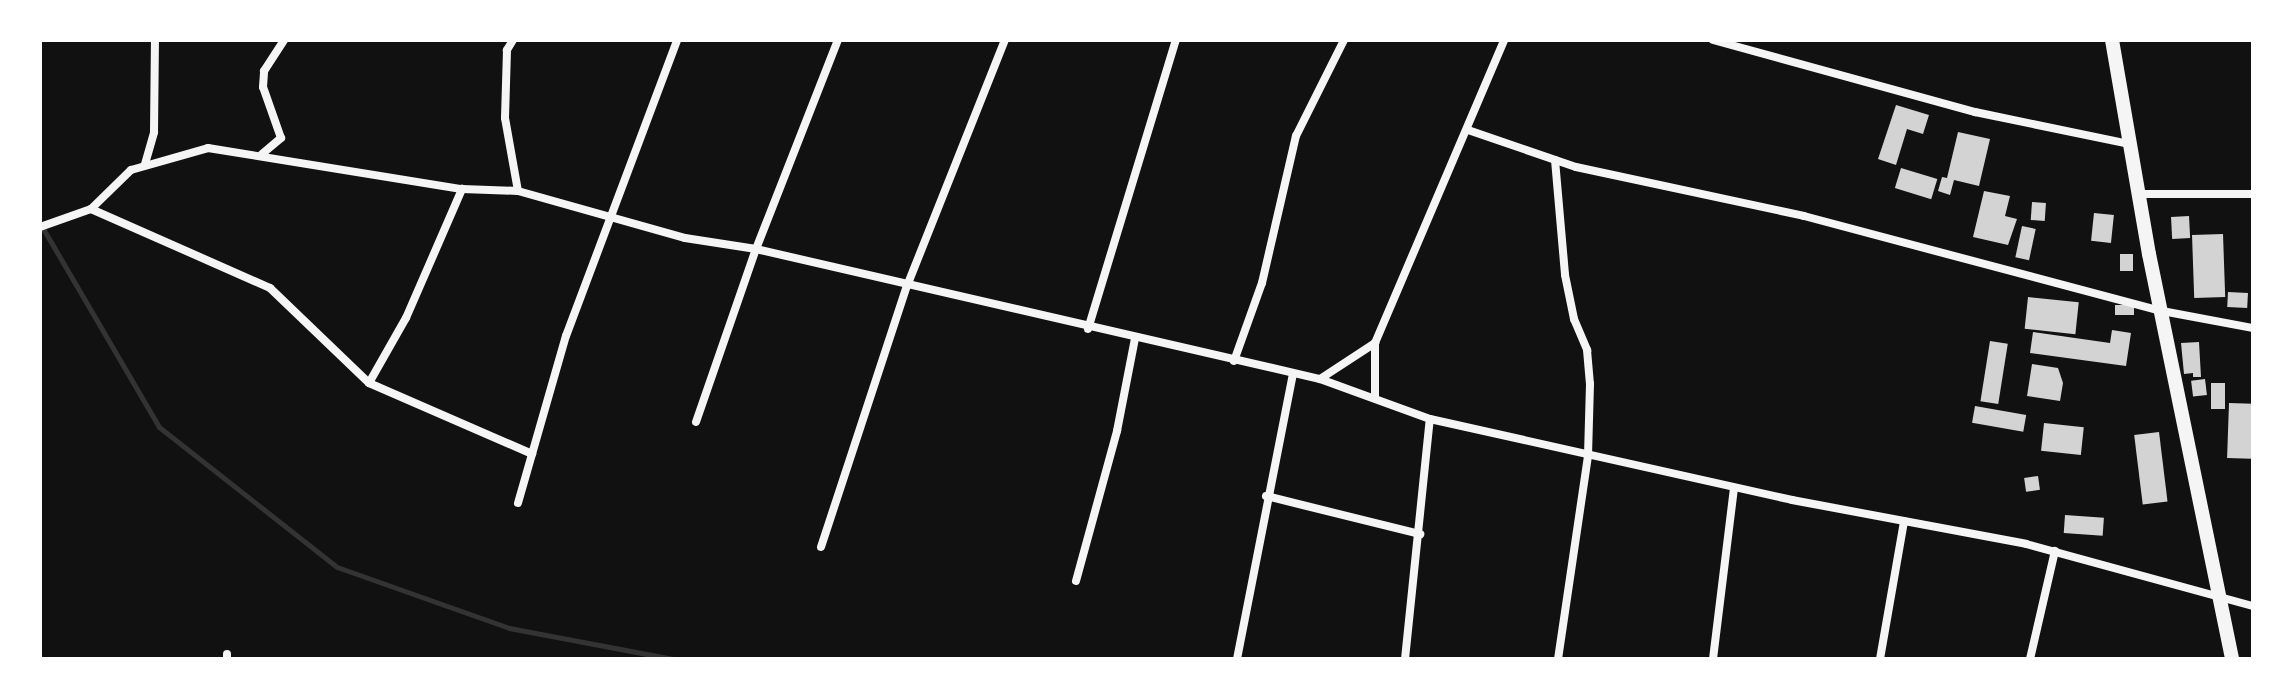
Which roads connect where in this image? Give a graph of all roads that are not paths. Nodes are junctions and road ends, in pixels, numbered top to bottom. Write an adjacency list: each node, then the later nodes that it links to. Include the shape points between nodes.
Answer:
1 (155, 40): 16 (street, via 154,132)
2 (284, 40): 14 (street, via 264,71 263,87 281,138)
3 (513, 40): 18 (street, via 507,50 505,118)
4 (677, 40): 22 (street)
5 (838, 40): 24 (street)
6 (1005, 40): 25 (street)
7 (1176, 40): 28 (street)
8 (1344, 40): 31 (street, via 1296,136 1262,283)
9 (1504, 40): 12 (street)
10 (1713, 40): 13 (street, via 1975,112)
11 (2112, 40): 13 (street)
12 (1468, 130): 15 (street); 30 (street, via 1400,274)
13 (2129, 144): 19 (street)
14 (262, 154): 16 (street, via 208,148); 17 (street)
15 (1555, 160): 26 (street, via 1804,216); 39 (street, via 1565,275 1587,350)
16 (145, 164): 21 (street, via 131,170)
17 (462, 189): 18 (street); 34 (street, via 406,318)
18 (518, 191): 22 (street)
19 (2140, 194): 20 (street); 26 (street)
20 (2253, 194)
21 (91, 209): 23 (street); 34 (street, via 282,295 319,339)
22 (611, 218): 24 (street, via 685,238); 38 (street, via 566,336)
23 (40, 227)
24 (756, 249): 25 (street); 37 (street)
25 (907, 286): 28 (street); 45 (street)
26 (2162, 311): 27 (street); 48 (street)
27 (2253, 328)
28 (1088, 329): 29 (street)
29 (1135, 338): 31 (street); 47 (street, via 1117,431)
30 (1375, 343): 33 (street); 35 (street)
31 (1234, 361): 32 (street)
32 (1293, 374): 33 (street); 41 (street)
33 (1320, 379): 35 (street)
34 (369, 383): 38 (street)
35 (1375, 397): 36 (street)
36 (1430, 419): 39 (street); 44 (street)
37 (696, 422)
38 (532, 454): 42 (street)
39 (1588, 456): 40 (street); 52 (street)
40 (1734, 488): 43 (street); 53 (street)
41 (1266, 496): 44 (street); 50 (street)
42 (518, 503)
43 (1904, 521): 46 (street); 54 (street)
44 (1420, 534): 51 (street)
45 (821, 547)
46 (2055, 551): 48 (street); 55 (street)
47 (1076, 581)
48 (2219, 599): 49 (street); 56 (street)
49 (2253, 606)
50 (1237, 659)
51 (1405, 659)
52 (1558, 659)
53 (1713, 659)
54 (1880, 659)
55 (2030, 659)
56 (2232, 659)

